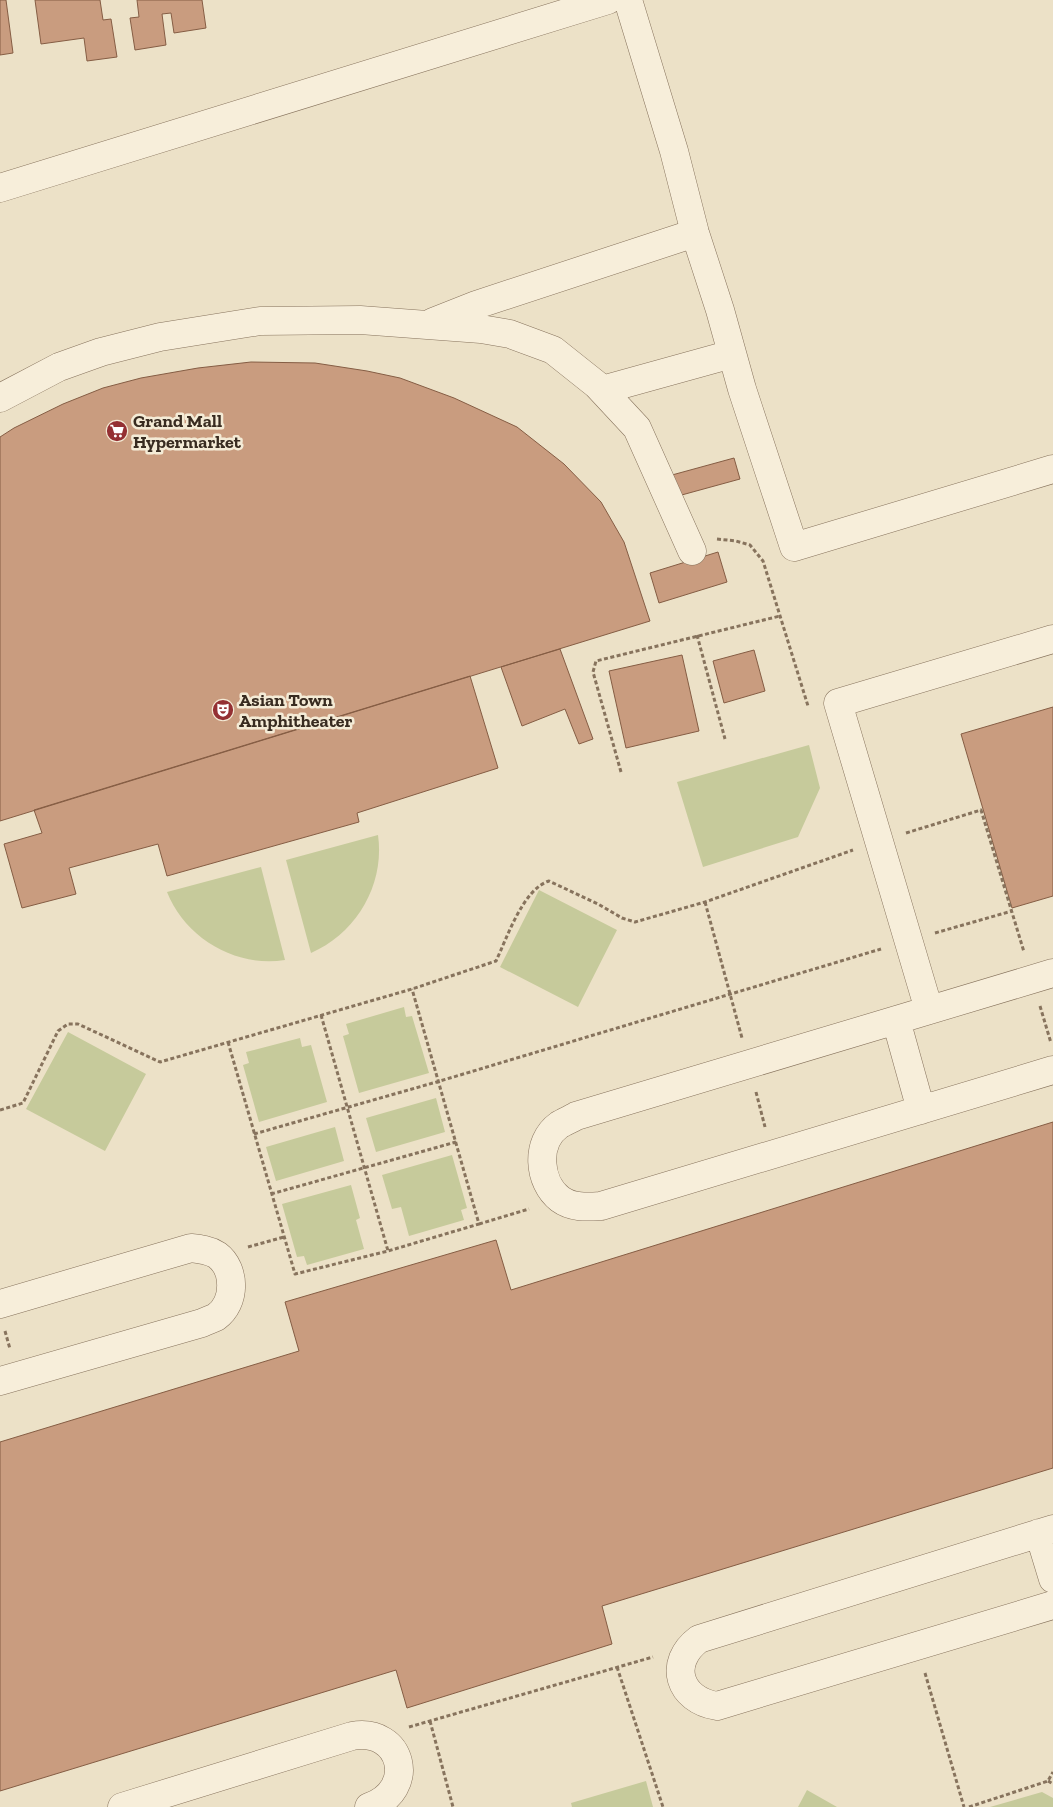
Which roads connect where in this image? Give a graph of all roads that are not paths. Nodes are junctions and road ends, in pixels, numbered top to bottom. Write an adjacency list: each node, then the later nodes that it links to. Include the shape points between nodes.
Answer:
1 (628, 0): 4 (street)
2 (601, 1): 3 (street)
3 (0, 188)
4 (695, 233): 5 (street); 6 (street)
5 (427, 324): 7 (street, via 510,334 553,350); 8 (street, via 360,320 260,321 205,328 101,352 60,367)
6 (732, 354): 7 (street); 9 (street, via 794,547)
7 (602, 390): 10 (street, via 637,428)
8 (0, 398)
9 (1053, 469)
10 (692, 551)
11 (1053, 639): 13 (street, via 838,703)
12 (1043, 976): 13 (street)
13 (929, 1010): 14 (street)
14 (896, 1020): 16 (street); 16 (street, via 576,1116 558,1126 545,1143 541,1164 547,1184 561,1200 580,1207 601,1206)
15 (1053, 1070): 16 (street)
16 (921, 1110)
17 (0, 1304): 18 (street, via 191,1248 205,1249 218,1256 228,1270 232,1286 228,1303 217,1316 202,1323)
18 (0, 1381)
19 (1046, 1531): 20 (street); 21 (street, via 699,1639 689,1646 684,1656 682,1680 695,1699 717,1706)
20 (1053, 1579)
21 (1053, 1605)
22 (122, 1807): 23 (street, via 364,1734 387,1742 395,1752 400,1776 387,1798)
23 (369, 1807)

